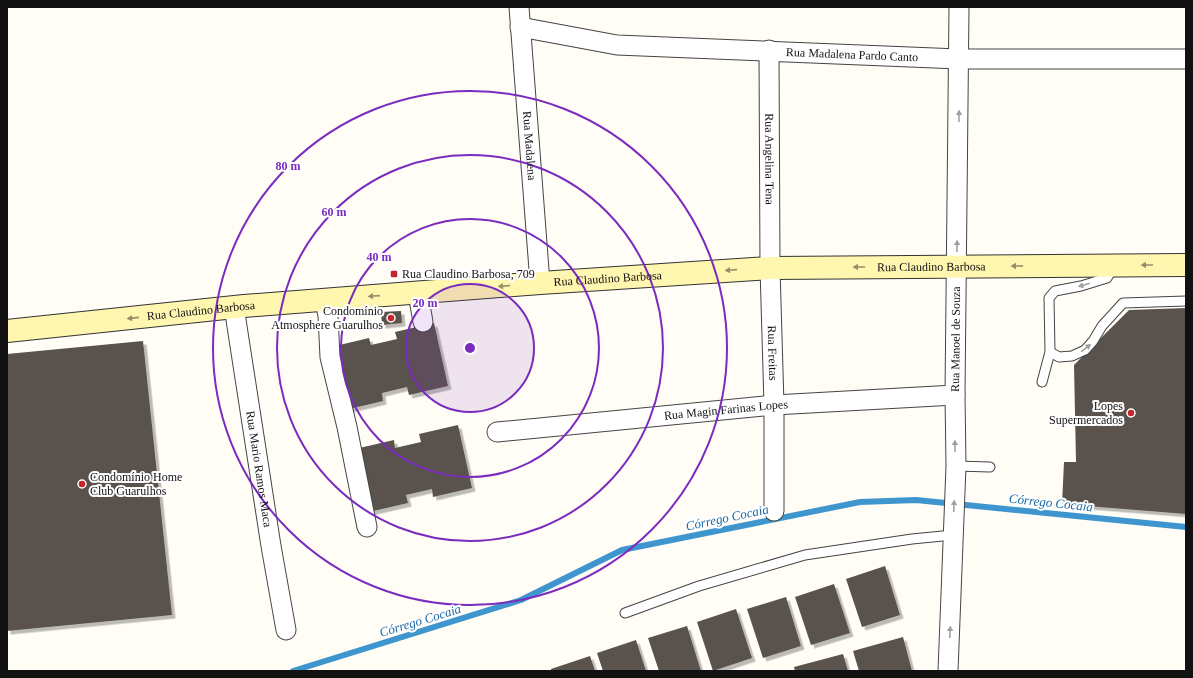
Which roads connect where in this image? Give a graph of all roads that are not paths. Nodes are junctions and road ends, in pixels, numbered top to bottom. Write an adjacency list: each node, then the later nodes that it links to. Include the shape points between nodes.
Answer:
1 (519, 7): 3 (street, Rua Madalena)
2 (959, 7): 5 (street, Rua Manoel de Souza)
3 (520, 27): 4 (street, Rua Madalena Pardo Canto, via 617,45); 11 (street, Rua Madalena)
4 (770, 50): 5 (street, Rua Madalena Pardo Canto); 10 (street, Rua Angelina Tena)
5 (960, 58): 6 (street, Rua Madalena Pardo Canto); 9 (street, Rua Manoel de Souza, one-way to 5)
6 (1186, 59)
7 (1114, 264): 8 (street, Rua Claudino Barbosa, one-way to 7); 9 (street, Rua Claudino Barbosa, one-way to 9); 18 (lane, one-way to 18, via 1107,278 1055,291 1049,298)
8 (1186, 265)
9 (957, 267): 10 (street, Rua Claudino Barbosa, one-way to 10); 20 (street, Rua Manoel de Souza)
10 (770, 268): 11 (street, Rua Claudino Barbosa, one-way to 11); 21 (street, Rua Freitas)
11 (540, 283): 12 (street, Rua Claudino Barbosa, one-way to 12)
12 (418, 293): 13 (street, Rua Claudino Barbosa, one-way to 13); 16 (street)
13 (325, 300): 15 (street, Rua Claudino Barbosa); 26 (street, via 330,357)
14 (1186, 301): 18 (lane, one-way to 14, via 1059,357 1072,356 1085,350 1123,303)
15 (234, 307): 17 (street, Rua Claudino Barbosa, one-way to 17); 29 (street, Rua Mario Ramos Maca)
16 (423, 322)
17 (7, 331)
18 (1050, 352): 19 (lane)
19 (1042, 382)
20 (955, 395): 21 (street, Rua Magin Farinas Lopes); 23 (street, Rua Manoel de Souza, one-way to 20)
21 (774, 406): 22 (street, Rua Magin Farinas Lopes); 25 (street, Rua Freitas)
22 (497, 432)
23 (956, 466): 24 (lane); 27 (street, Rua Manoel de Souza, one-way to 23)
24 (990, 467)
25 (774, 511)
26 (367, 527)
27 (952, 531): 28 (lane, via 805,555 699,586); 30 (street, Rua Manoel de Souza, one-way to 27)
28 (626, 613)
29 (286, 630)
30 (948, 671)

